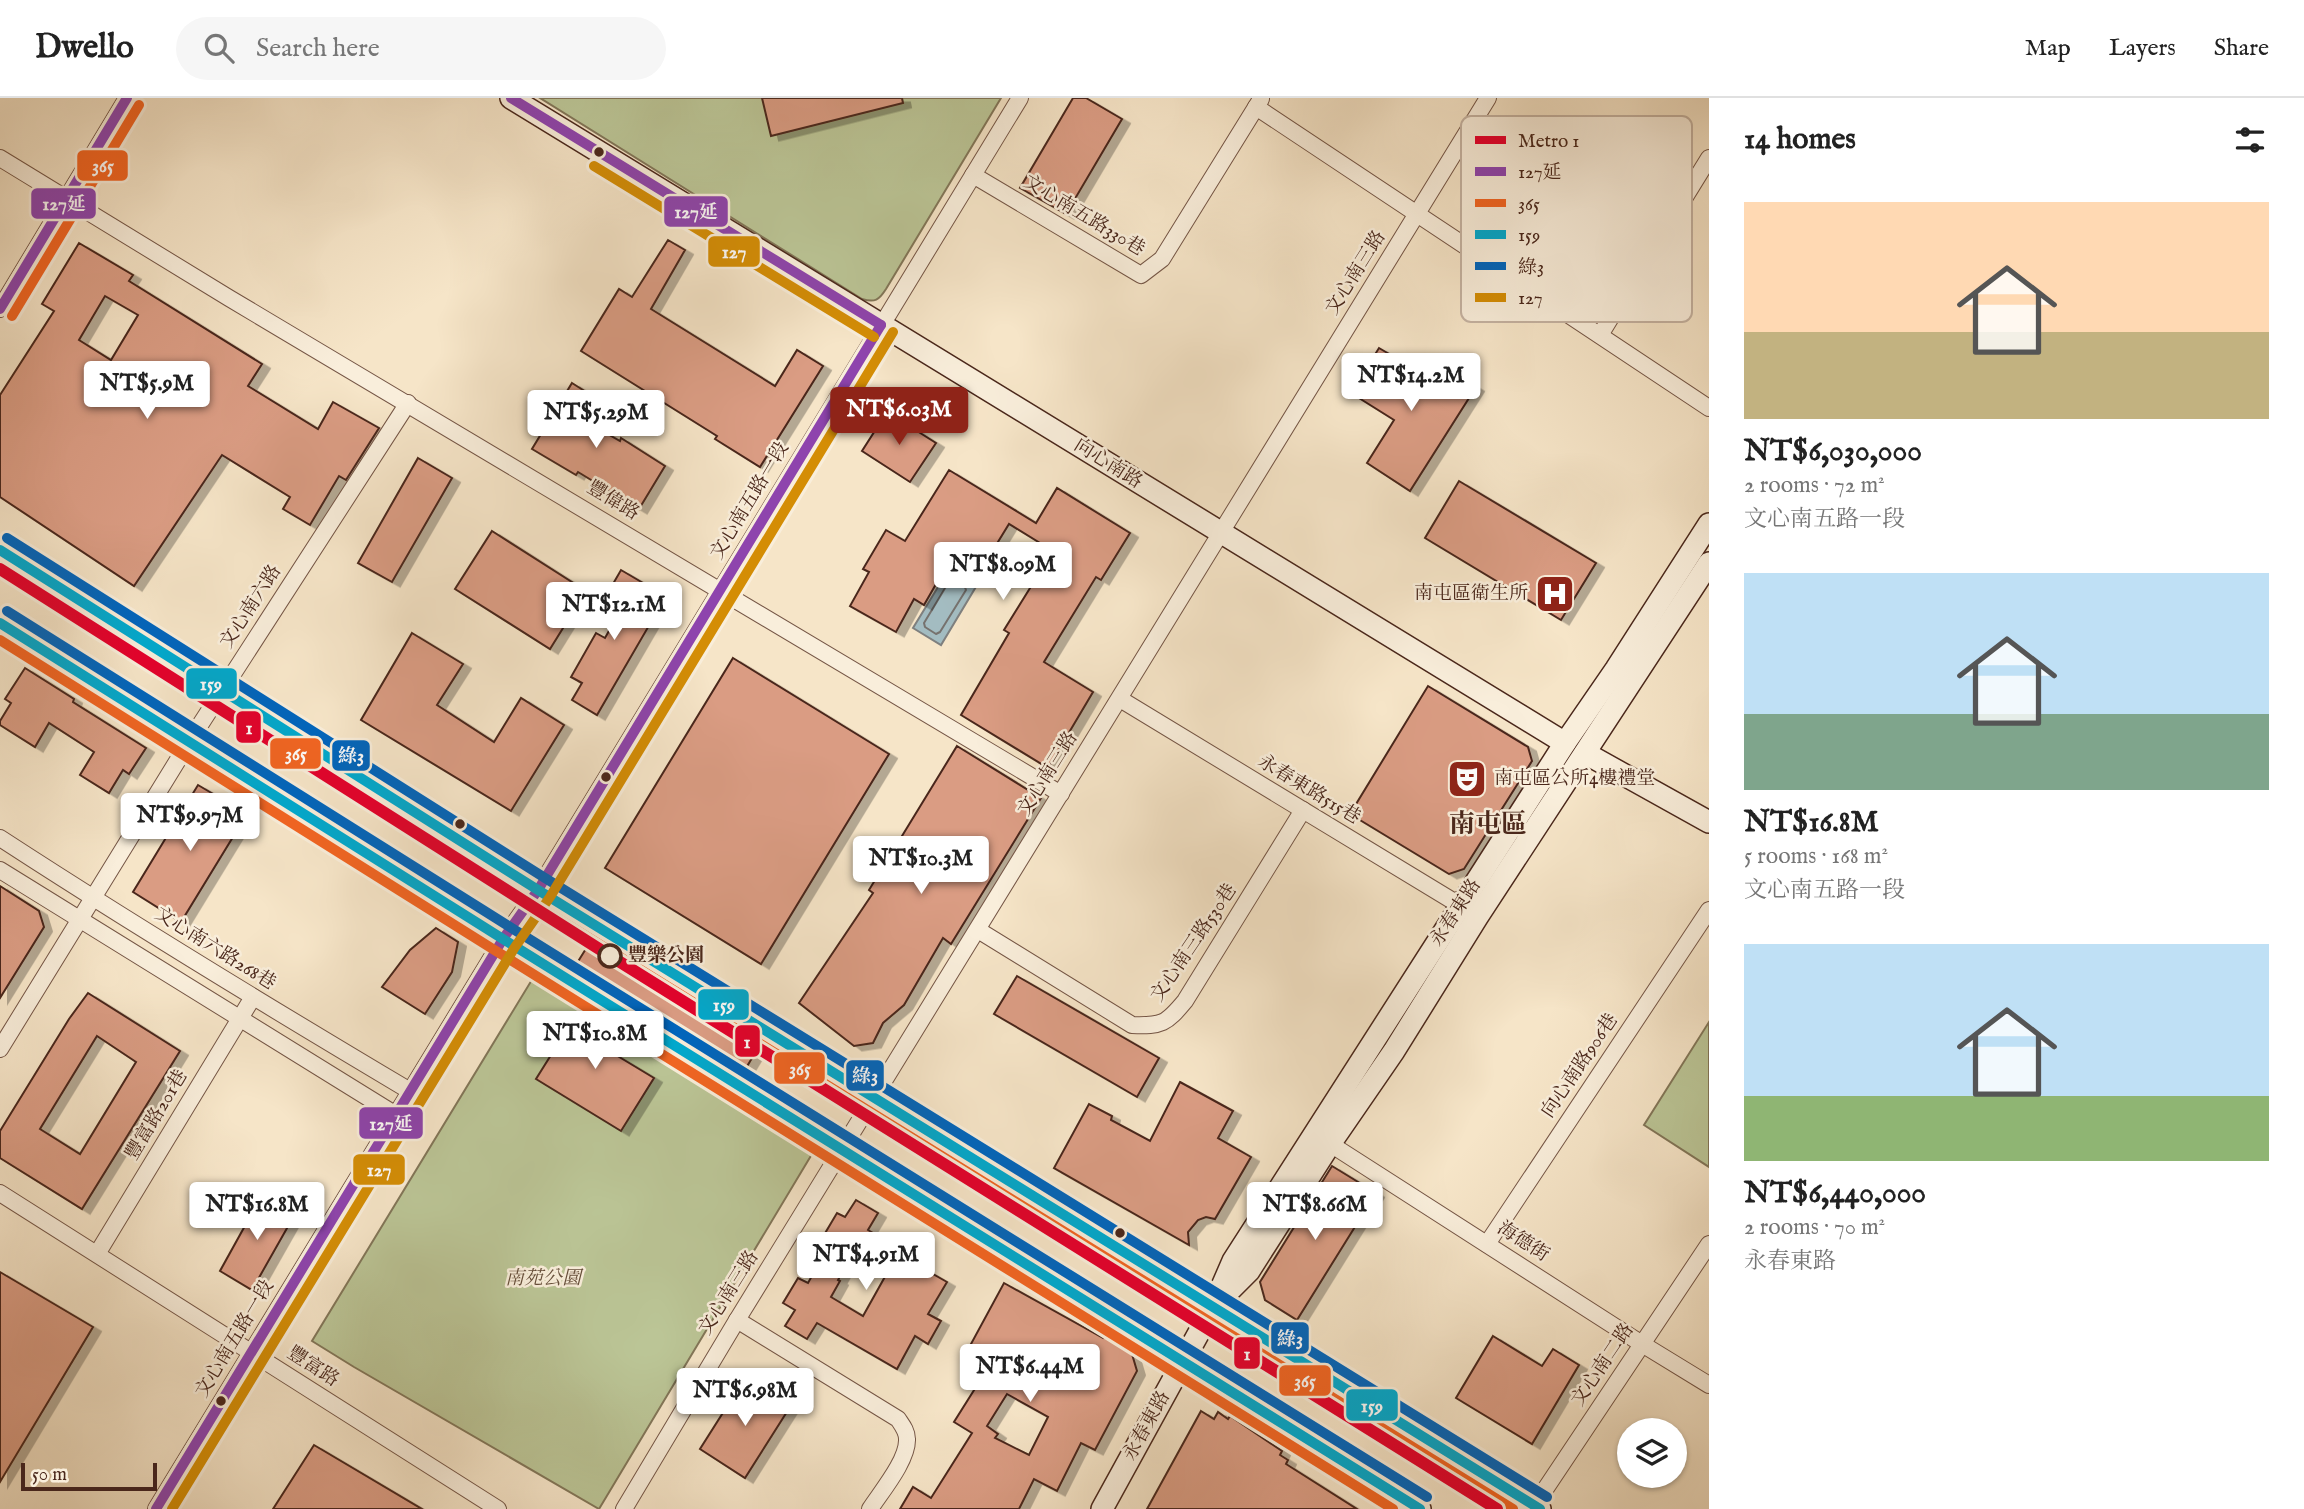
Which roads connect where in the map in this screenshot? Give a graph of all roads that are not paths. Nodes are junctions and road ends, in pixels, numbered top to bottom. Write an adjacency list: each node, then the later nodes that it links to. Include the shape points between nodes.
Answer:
1 (127, 98): 12 (street)
2 (511, 98): 18 (main road, 向心南路)
3 (1020, 98): 10 (street, 文心南五路一段)
4 (1488, 98): 6 (street, 文心南三路)
5 (1259, 102): 10 (street, 文心南五路330巷, via 1162,259 1142,275); 13 (street)
6 (1477, 116)
7 (1461, 142): 13 (street, 文心南三路)
8 (0, 158): 12 (street, 豐偉路)
9 (1709, 158): 11 (street)
10 (973, 175): 18 (street, 文心南五路一段)
11 (1692, 186)
12 (67, 199): 15 (street); 20 (street, 豐偉路)
13 (1418, 213): 14 (street); 23 (street, 文心南三路)
14 (1461, 242)
15 (0, 309)
16 (1581, 322): 19 (street)
17 (1608, 322): 19 (street)
18 (881, 325): 23 (main road, 向心南路); 26 (street, 文心南五路一段)
19 (1600, 335): 21 (street)
20 (408, 403): 26 (street, 豐偉路); 28 (street, 文心南六路)
21 (1709, 408)
22 (1709, 524): 31 (main road, 永春東路)
23 (1221, 534): 29 (street, 文心南三路); 31 (main road, 向心南路)
24 (0, 550): 28 (main road)
25 (1709, 563): 32 (main road, 永春東路)
26 (720, 590): 33 (street, 豐偉路); 38 (street, 文心南五路一段)
27 (0, 623): 30 (main road)
28 (222, 691): 30 (street, 文心南六路); 38 (main road)
29 (1120, 699): 33 (street, 文心南三路); 34 (street, 永春東路515巷)
30 (189, 742): 39 (street, 文心南六路); 44 (main road)
31 (1565, 743): 32 (street, 向心南路); 41 (main road, 永春東路)
32 (1585, 753): 35 (main road, 向心南路); 41 (main road, 永春東路)
33 (1061, 794): 43 (street, 文心南三路)
34 (1303, 810): 41 (street, 永春東路515巷); 43 (street, 文心南三路530巷, via 1185,1001 1171,1018 1155,1026 1132,1025)
35 (1709, 822)
36 (0, 838): 39 (street, 文心南六路268巷)
37 (0, 870): 42 (street)
38 (538, 890): 44 (street, 文心南五路一段); 49 (main road)
39 (93, 898): 42 (street, 文心南六路); 45 (street, 文心南六路268巷)
40 (1709, 910): 54 (street, 向心南路906巷)
41 (1469, 911): 51 (main road, 永春東路, via 1394,1051)
42 (79, 920): 46 (street); 47 (street, 文心南六路)
43 (978, 930): 49 (street, 文心南三路)
44 (503, 939): 48 (street, 文心南五路一段); 52 (main road)
45 (253, 998): 46 (street, 豐富路201巷); 48 (street, 文心南六路268巷)
46 (240, 1019): 50 (street); 56 (street, 豐富路201巷)
47 (0, 1049)
48 (410, 1091): 50 (street, 文心南五路一段)
49 (874, 1098): 52 (street, 文心南三路); 57 (main road)
50 (396, 1115): 60 (street, 文心南五路一段)
51 (1322, 1139): 54 (street, 海德街); 57 (main road, 永春東路, via 1248,1271)
52 (842, 1150): 58 (street, 文心南三路); 61 (main road)
53 (0, 1192): 56 (street, 豐富路)
54 (1487, 1244): 59 (street, 海德街)
55 (1709, 1244): 59 (street, 文心南二路)
56 (97, 1254): 60 (street, 豐富路)
57 (1213, 1307): 61 (main road, 永春東路); 63 (main road)
58 (737, 1320): 66 (street, 文心南三路); 67 (street, via 898,1419 906,1430 903,1458)
59 (1642, 1344): 62 (street, 海德街); 63 (street, 文心南二路)
60 (252, 1352): 64 (street, 文心南五路一段); 65 (street, 豐富路)
61 (1183, 1362): 68 (main road, 永春東路); 69 (main road)
62 (1709, 1385)
63 (1536, 1508)
64 (156, 1509)
65 (498, 1509)
66 (624, 1509)
67 (870, 1509)
68 (1102, 1509)
69 (1420, 1509)

